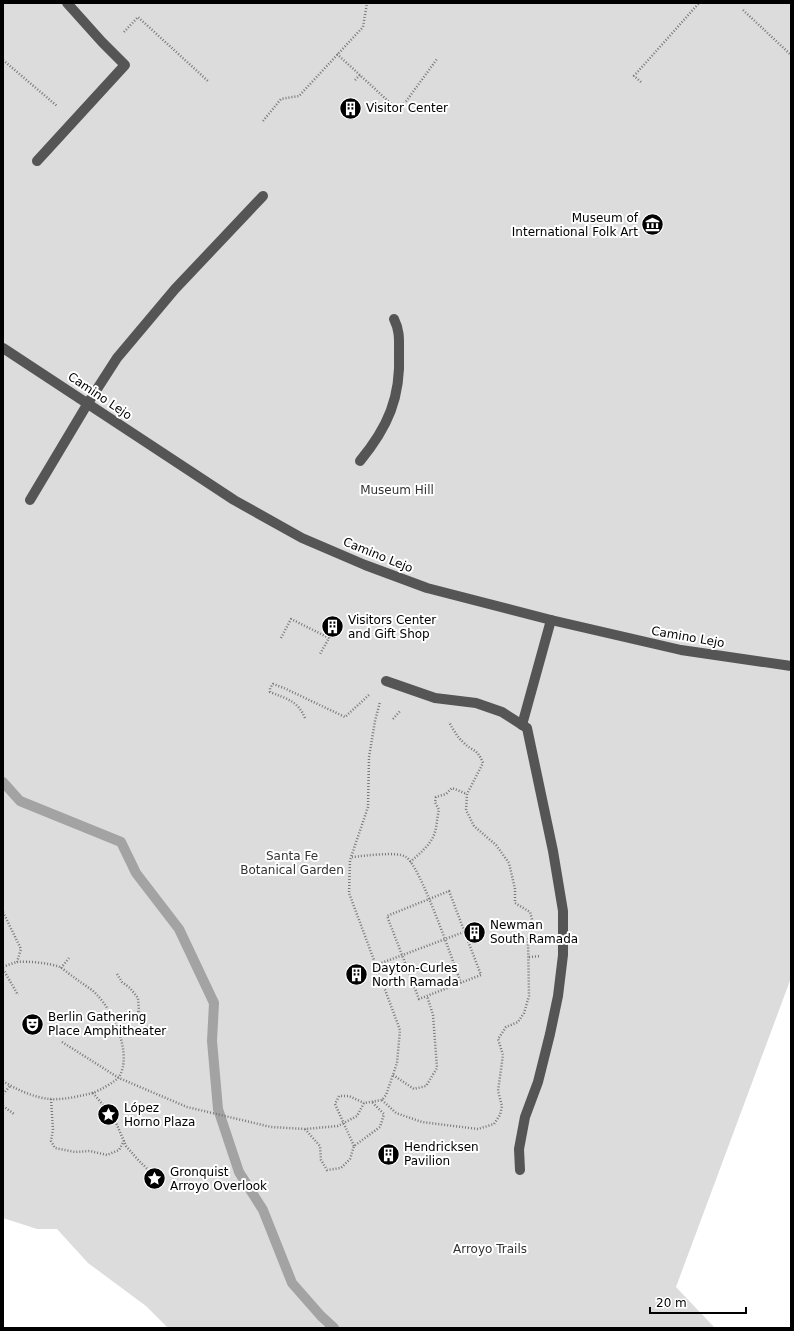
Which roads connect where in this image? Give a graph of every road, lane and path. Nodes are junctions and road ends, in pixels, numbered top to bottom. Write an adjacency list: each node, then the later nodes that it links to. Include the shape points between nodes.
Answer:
1 (67, 3): 14 (street, via 125,65)
2 (367, 3): 5 (path, via 363,27)
3 (699, 3): 11 (path, via 634,76)
4 (743, 10): 6 (path)
5 (337, 54): 9 (path); 13 (path, via 298,96 281,99)
6 (791, 55)
7 (437, 59): 9 (path, via 399,111)
8 (3, 60): 12 (path)
9 (360, 75): 10 (path)
10 (355, 80)
11 (642, 82)
12 (57, 106)
13 (263, 121)
14 (37, 161)
15 (263, 196): 18 (street, via 175,289 118,358)
16 (394, 319): 19 (street, via 398,328 399,345 400,370 397,392 393,408 382,430)
17 (3, 348): 18 (street, Camino Lejo)
18 (88, 403): 20 (street); 21 (street, Camino Lejo, via 234,500 302,538 427,588)
19 (360, 461)
20 (30, 500)
21 (551, 620): 24 (street, Camino Lejo, via 681,650); 31 (street)
22 (282, 638): 23 (path, via 291,619 329,638)
23 (320, 654)
24 (791, 666)
25 (386, 680): 28 (path, via 345,717 273,684 270,692 298,705); 31 (street, via 435,698 476,703 496,709)
26 (406, 706): 29 (path)
27 (376, 716): 33 (path, via 369,757 368,807)
28 (305, 718)
29 (393, 719)
30 (444, 719): 32 (path, via 464,744 480,755 483,763)
31 (522, 725): 69 (street, via 527,728 553,851 562,911 563,955 550,1034 538,1082 525,1117 519,1149)
32 (467, 794): 34 (path, via 452,788 446,794 436,797 435,802 439,810 435,831 423,851); 60 (path, via 466,810 474,826 496,845 509,863 515,888 515,903 530,912 533,923 528,940 529,996 524,1013 518,1022 506,1027 498,1039 503,1055 498,1091 502,1106 500,1115 494,1124 478,1129 422,1122 396,1114)
33 (352, 857): 34 (path, via 399,854 407,857); 42 (path, via 349,893)
34 (410, 862): 35 (path)
35 (429, 899): 37 (path, via 449,891); 38 (path); 39 (path, via 387,916)
36 (3, 912): 41 (path, via 21,949)
37 (464, 932): 38 (path); 46 (path, via 481,975)
38 (444, 939): 39 (path); 46 (path)
39 (402, 956): 42 (path); 48 (path, via 419,998)
40 (69, 958): 44 (path)
41 (17, 962): 43 (path); 44 (path, via 32,962)
42 (376, 965): 53 (path, via 400,1030 397,1063)
43 (3, 968): 47 (path)
44 (61, 968): 50 (path, via 97,995)
45 (117, 974): 49 (path, via 138,998)
46 (461, 983): 48 (path)
47 (18, 995)
48 (426, 996): 53 (path, via 433,1015 437,1068 426,1086 414,1089)
49 (139, 1012): 50 (path); 51 (path)
50 (114, 1019): 54 (path, via 122,1041 123,1057)
51 (147, 1027)
52 (62, 1042): 54 (path)
53 (393, 1075): 60 (path)
54 (119, 1078): 57 (path); 66 (path, via 187,1107 271,1126)
55 (3, 1081): 56 (path)
56 (11, 1085): 58 (path); 59 (path, via 36,1096)
57 (93, 1093): 59 (path); 67 (path, via 114,1118)
58 (3, 1094)
59 (51, 1099): 67 (path, via 51,1141 55,1148 107,1155 119,1150)
60 (382, 1100): 61 (path)
61 (372, 1102): 62 (path); 68 (path, via 384,1114 380,1127)
62 (364, 1103): 65 (path, via 357,1116); 65 (path, via 349,1096 339,1096 335,1104)
63 (3, 1106): 64 (path)
64 (14, 1114)
65 (343, 1124): 66 (path); 68 (path)
66 (305, 1129): 68 (path, via 320,1146 321,1160 328,1170 341,1168 350,1159)
67 (125, 1141): 70 (path, via 126,1146 139,1161)
68 (354, 1146)
69 (520, 1170)
70 (159, 1180)

